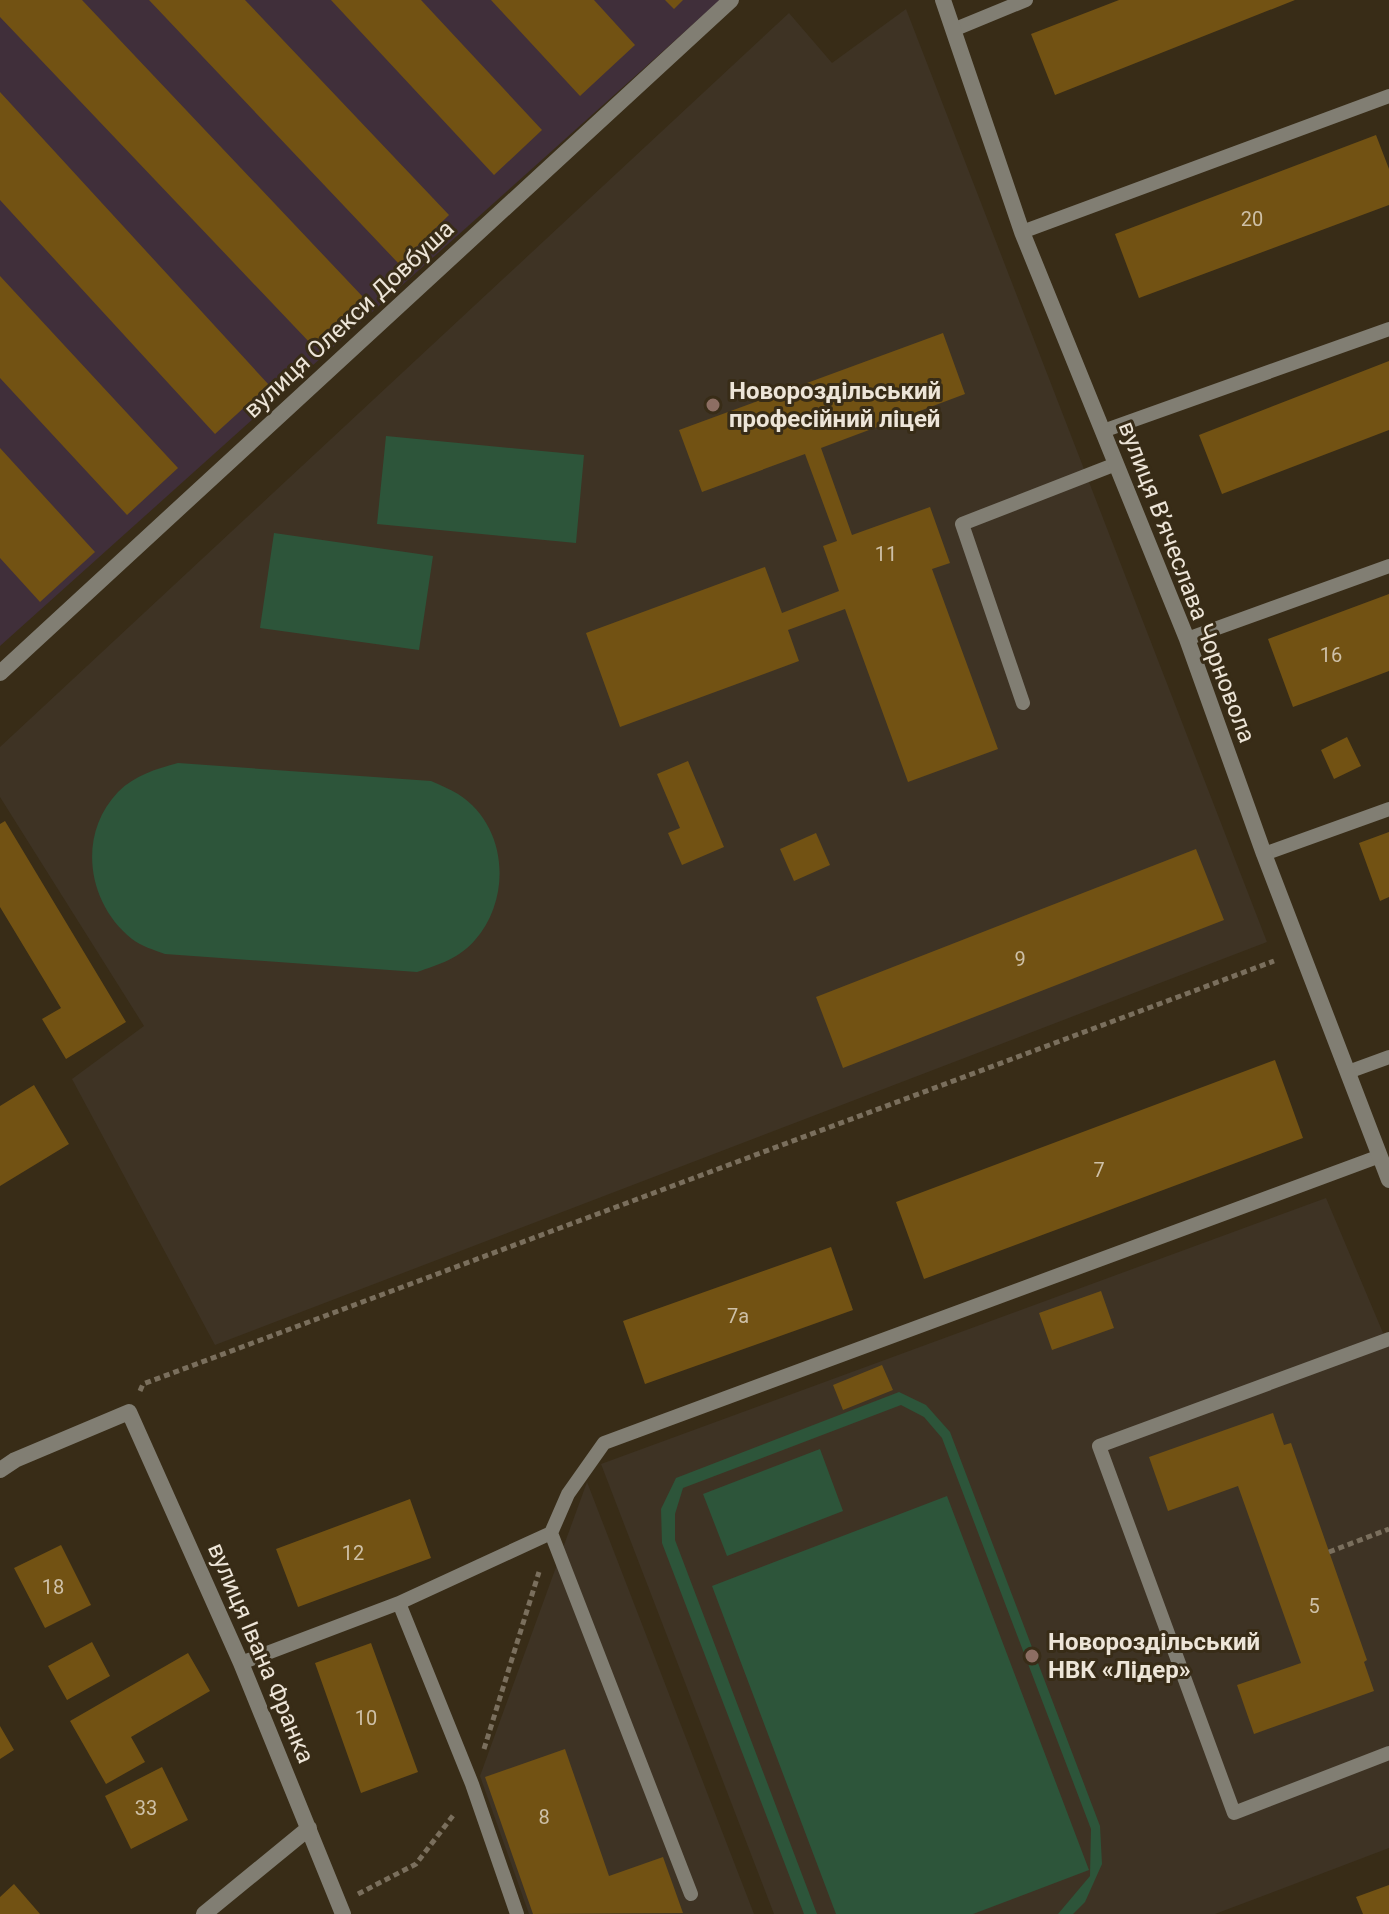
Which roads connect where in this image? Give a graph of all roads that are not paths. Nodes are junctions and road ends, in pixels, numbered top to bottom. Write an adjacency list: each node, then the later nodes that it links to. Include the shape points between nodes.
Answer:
1 (731, 0): 12 (street, вулиця Олекси Довбуша)
2 (943, 0): 4 (street, вулиця Вʼячеслава Чорновола)
3 (1026, 0): 4 (lane)
4 (953, 30): 6 (street, вулиця Вʼячеслава Чорновола)
5 (1389, 96): 6 (lane)
6 (1022, 232): 8 (street, вулиця Вʼячеслава Чорновола)
7 (1389, 329): 8 (lane)
8 (1103, 431): 9 (street, вулиця Вʼячеслава Чорновола)
9 (1116, 464): 11 (street, вулиця Вʼячеслава Чорновола); 13 (lane, via 962,524)
10 (1389, 566): 11 (lane)
11 (1187, 639): 15 (street, вулиця Вʼячеслава Чорновола)
12 (0, 673)
13 (1023, 703)
14 (1389, 809): 15 (lane)
15 (1264, 854): 17 (street, вулиця Вʼячеслава Чорновола)
16 (1389, 1057): 17 (lane)
17 (1348, 1072): 18 (street, вулиця Вʼячеслава Чорновола)
18 (1380, 1156): 19 (street, вулиця Вʼячеслава Чорновола); 22 (lane, via 604,1443 568,1494)
19 (1389, 1180)
20 (1389, 1339): 25 (lane, via 1099,1446 1234,1813)
21 (0, 1470): 24 (street, вулиця Івана Франка, via 129,1412)
22 (551, 1533): 23 (lane); 27 (lane)
23 (399, 1603): 24 (lane); 30 (lane, via 472,1784)
24 (241, 1663): 26 (street, вулиця Івана Франка)
25 (1389, 1753)
26 (309, 1828): 28 (street); 29 (street, вулиця Івана Франка)
27 (691, 1894)
28 (204, 1914)
29 (343, 1914)
30 (517, 1914)

